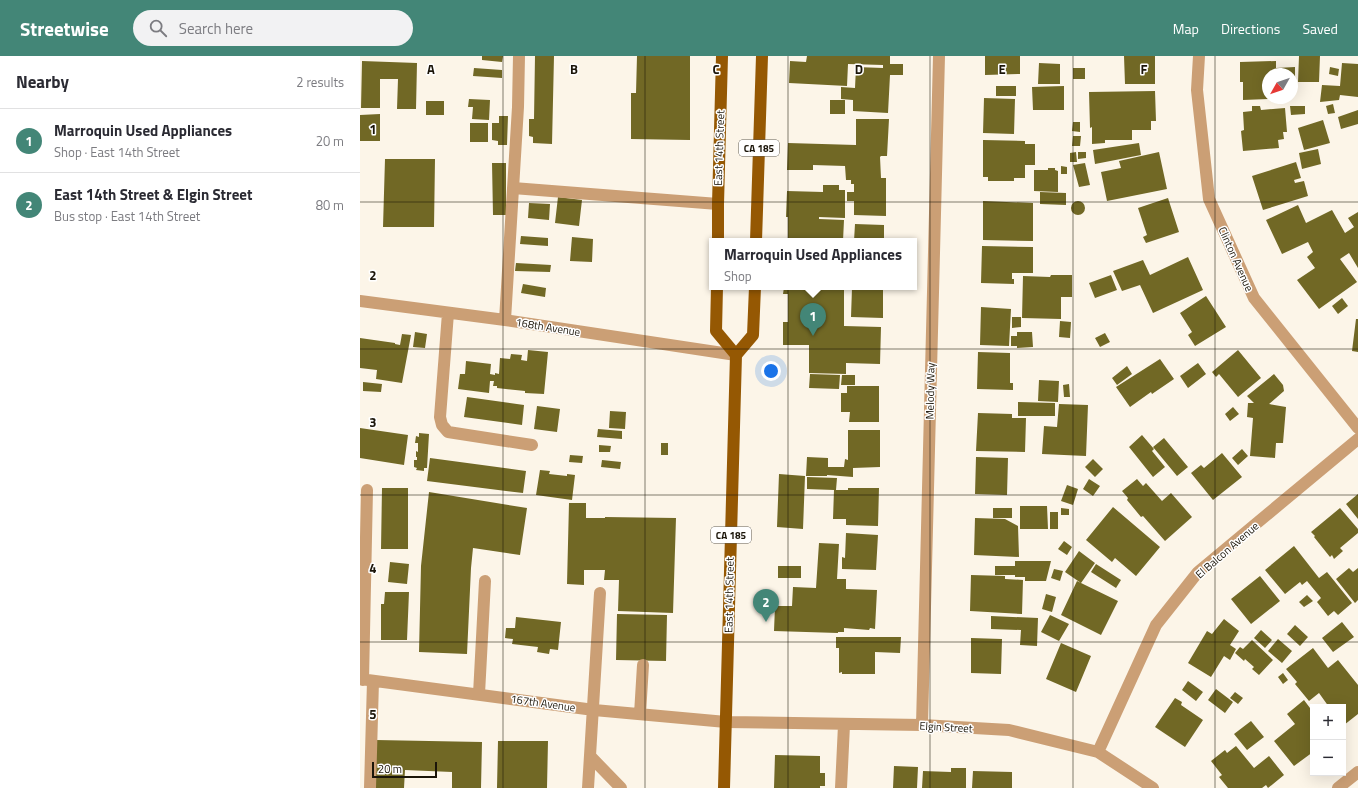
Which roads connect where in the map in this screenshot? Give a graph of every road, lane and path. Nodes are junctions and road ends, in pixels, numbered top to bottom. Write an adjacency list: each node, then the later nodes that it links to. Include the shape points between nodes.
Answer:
1 (520, 56): 6 (street)
2 (722, 56): 7 (main road, East 14th Street)
3 (762, 56): 9 (main road, CA 185)
4 (939, 56): 29 (street, Melody Way)
5 (1199, 56): 16 (street, Clinton Avenue, via 1197,90 1209,199 1254,298)
6 (513, 188): 7 (street); 14 (street)
7 (718, 204): 8 (main road, East 14th Street)
8 (718, 238)
9 (756, 238)
10 (717, 290): 15 (main road, via 716,331)
11 (755, 290): 15 (main road, via 753,335)
12 (360, 301): 13 (street, 168th Avenue)
13 (448, 313): 14 (street, 168th Avenue); 18 (street, via 440,417 442,425 448,432)
14 (505, 320): 15 (street, 168th Avenue)
15 (736, 355): 27 (main road, East 14th Street / CA 185)
16 (1358, 428)
17 (1358, 439): 30 (street, El Balcon Avenue, via 1198,572 1156,625)
18 (532, 445)
19 (367, 490): 23 (street)
20 (485, 581): 24 (street)
21 (600, 593): 25 (street)
22 (643, 666): 26 (street)
23 (366, 680): 24 (street, 167th Avenue); 33 (street)
24 (479, 694): 25 (street, 167th Avenue)
25 (594, 710): 26 (street, 167th Avenue); 31 (street)
26 (640, 714): 27 (street, 167th Avenue)
27 (726, 722): 28 (street, Elgin Street); 36 (main road, East 14th Street / CA 185)
28 (844, 725): 29 (street, Elgin Street); 37 (street)
29 (922, 725): 30 (street, Elgin Street, via 1009,730)
30 (1098, 752): 38 (street, Elgin Street)
31 (590, 756): 34 (street); 35 (street)
32 (1358, 772): 39 (street)
33 (370, 788)
34 (588, 788)
35 (620, 788)
36 (724, 788)
37 (841, 788)
38 (1153, 788)
39 (1338, 788)

